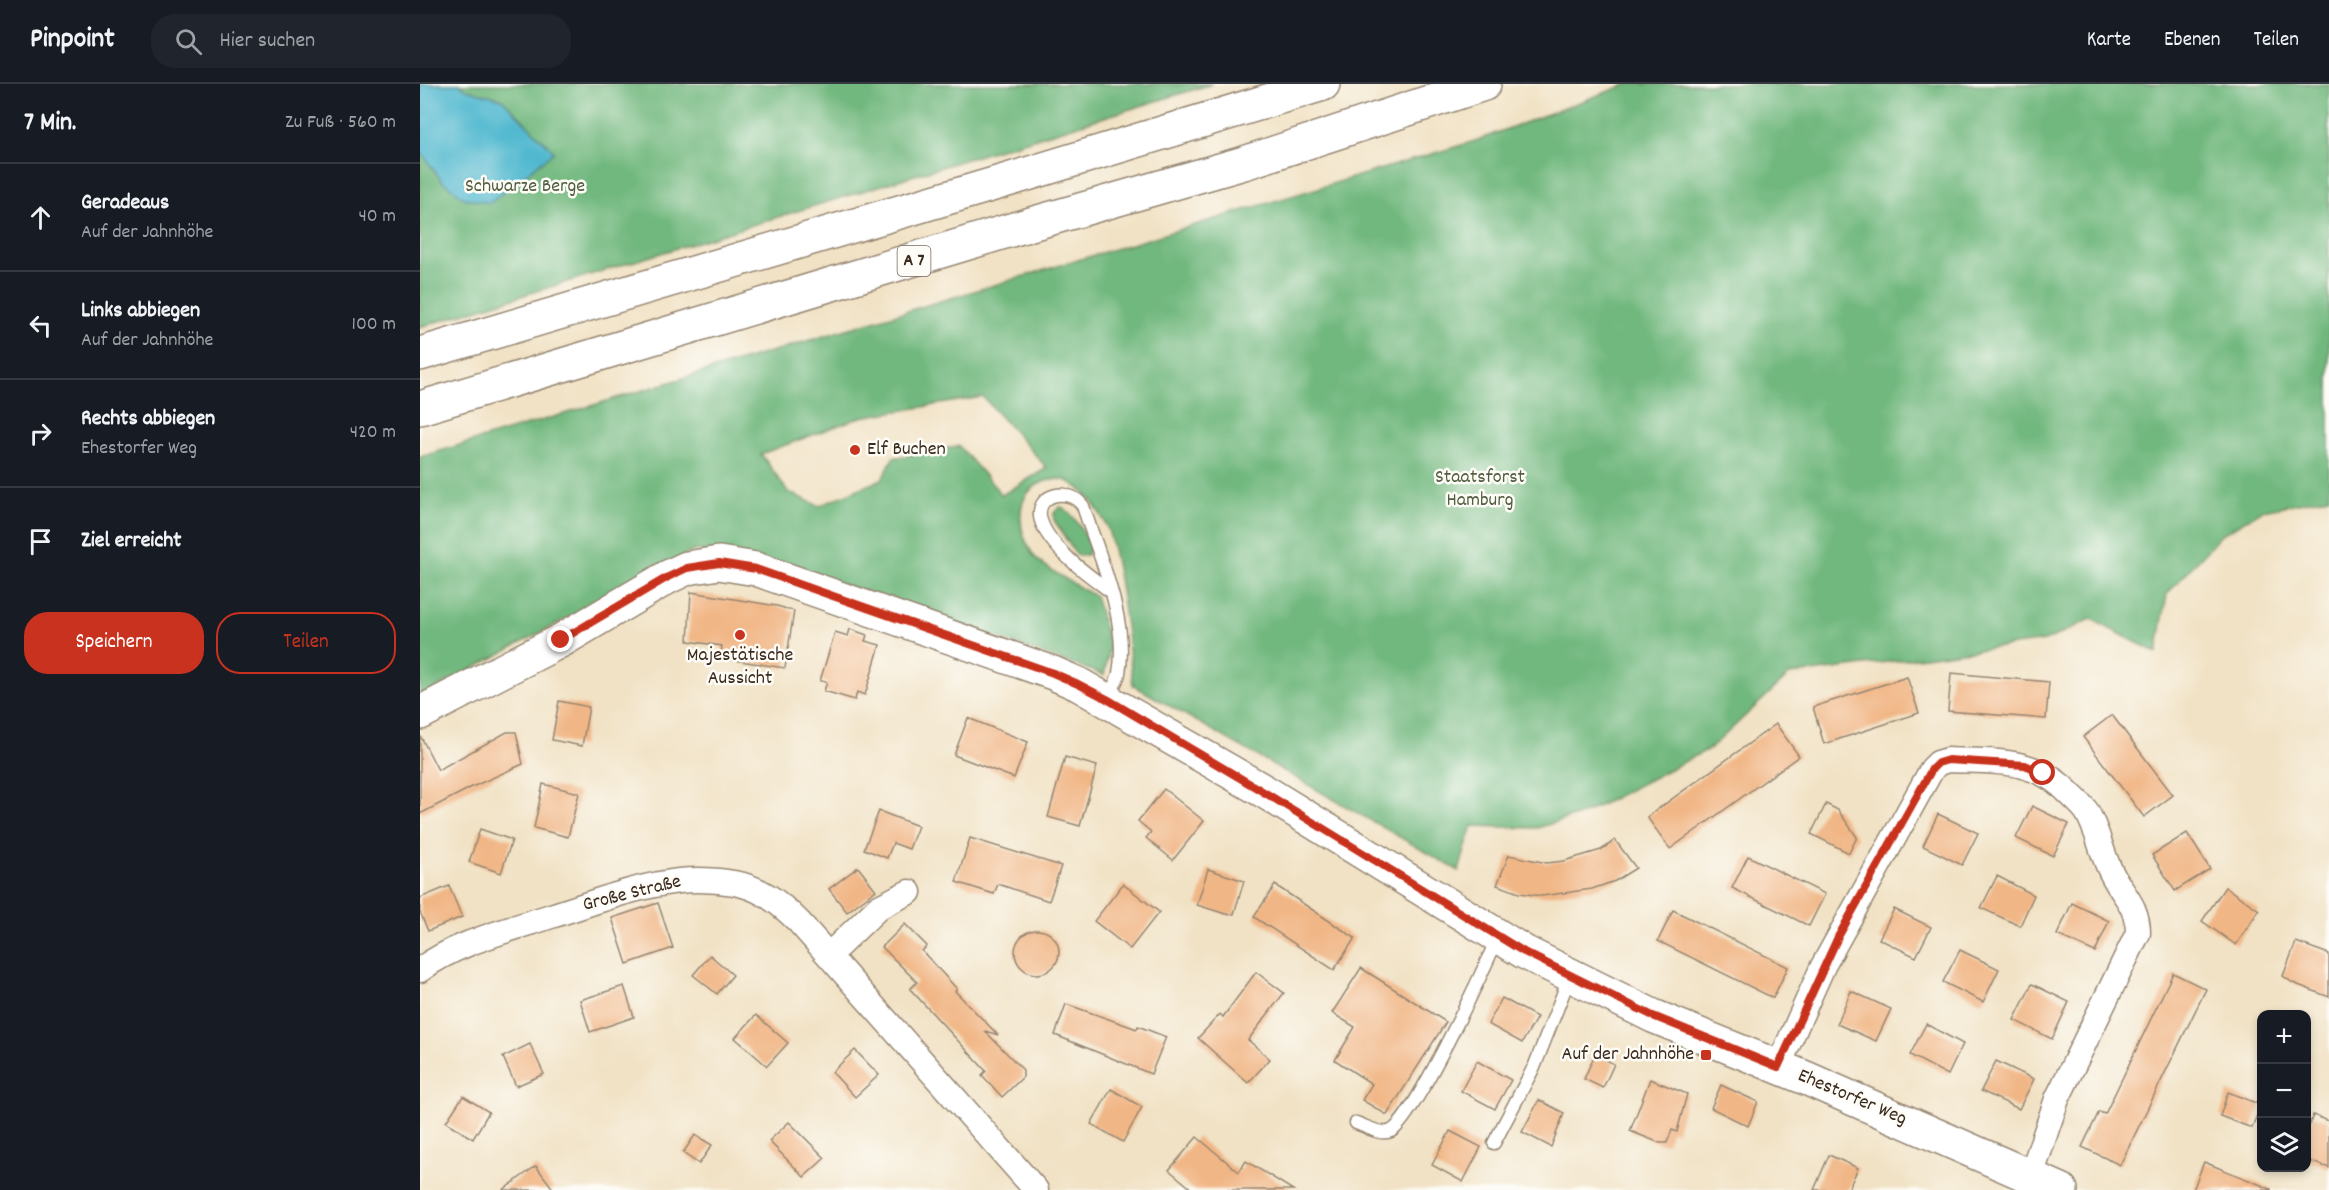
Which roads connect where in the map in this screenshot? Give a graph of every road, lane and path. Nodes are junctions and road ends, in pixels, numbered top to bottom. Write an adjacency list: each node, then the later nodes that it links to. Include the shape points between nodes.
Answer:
1 (1323, 84): 3 (main road)
2 (1484, 84): 4 (main road, A 7, via 1244,163)
3 (420, 354)
4 (420, 408)
5 (1110, 591): 5 (lane, via 1083,506 1066,494 1048,498 1040,514 1045,529 1075,565); 6 (lane, via 1121,647 1118,677)
6 (1107, 699): 7 (main road, Ehestorfer Weg, via 1053,673 756,569 711,563 668,577 561,640); 9 (main road, Ehestorfer Weg)
7 (420, 713)
8 (909, 892): 10 (street, via 879,907)
9 (1498, 938): 12 (main road, Ehestorfer Weg); 14 (lane, via 1412,1108 1394,1130 1385,1133)
10 (829, 955): 11 (street, Große Straße, via 800,922 767,895 736,883 699,880 620,894 501,932 455,950); 17 (street, Große Straße)
11 (420, 970)
12 (1570, 975): 13 (main road, Ehestorfer Weg, via 1653,1016); 15 (lane, via 1535,1065)
13 (1778, 1067): 16 (main road, Ehestorfer Weg); 16 (street, via 1838,937 1932,769 1948,760 2011,763 2035,769 2062,785 2085,810 2100,838 2110,870 2138,918 2138,933 2057,1099)
14 (1356, 1123)
15 (1494, 1143)
16 (2031, 1176): 18 (main road, Ehestorfer Weg)
17 (1036, 1190)
18 (2061, 1190)

